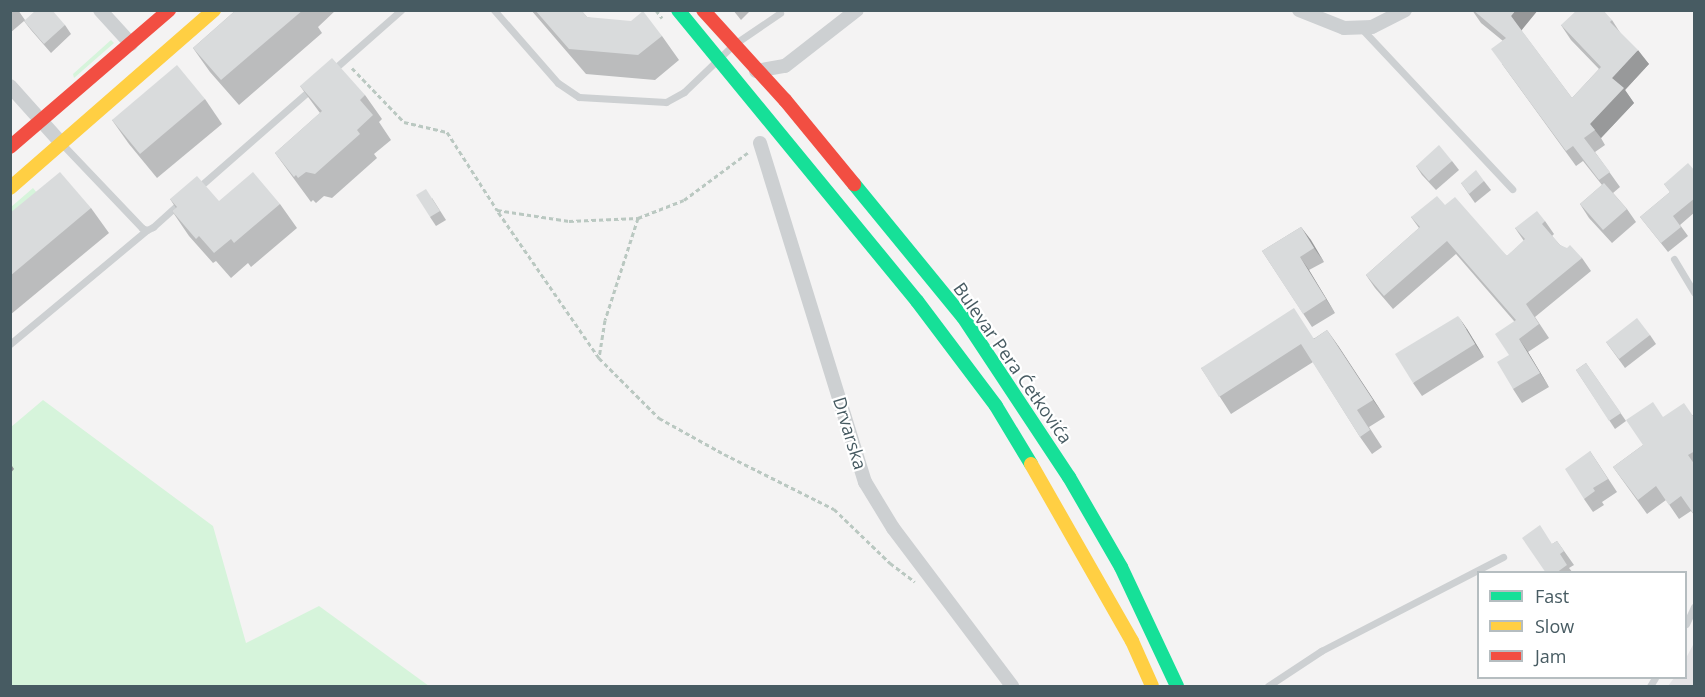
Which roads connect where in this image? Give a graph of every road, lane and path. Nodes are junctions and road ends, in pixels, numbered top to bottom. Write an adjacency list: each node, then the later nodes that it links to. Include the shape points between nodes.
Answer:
1 (100, 10): 13 (street)
2 (170, 10): 13 (main road)
3 (214, 10): 23 (main road)
4 (401, 10): 16 (lane)
5 (494, 10): 15 (lane, via 558,83 579,97 666,102 684,92)
6 (678, 10): 15 (main road)
7 (703, 10): 14 (main road, Bulevar Pera Ćetkovića)
8 (857, 10): 17 (street, via 785,66)
9 (1299, 10): 12 (street, via 1344,28)
10 (1405, 10): 12 (street, via 1372,27)
11 (780, 13): 14 (lane)
12 (1361, 28): 26 (lane)
13 (131, 44): 21 (main road)
14 (733, 45): 15 (lane); 17 (main road, Bulevar Pera Ćetkovića)
15 (720, 58): 39 (main road, via 917,301 996,406 1121,621)
16 (344, 60): 18 (lane); 27 (path, via 404,122 447,132)
17 (756, 71): 40 (main road, Bulevar Pera Ćetkovića, via 785,100 963,316 1069,477 1121,567)
18 (327, 76)
19 (318, 83): 29 (lane)
20 (10, 87): 21 (street)
21 (41, 121): 23 (street); 24 (main road)
22 (760, 143): 28 (path, via 684,200); 38 (street, Drvarska, via 865,482 893,528)
23 (62, 144): 25 (main road); 29 (lane)
24 (10, 147)
25 (10, 188)
26 (1512, 189)
27 (497, 210): 28 (path, via 569,221); 33 (path)
28 (638, 218): 33 (path, via 605,321)
29 (147, 230): 32 (lane)
30 (1674, 259): 31 (lane)
31 (1695, 292)
32 (10, 344)
33 (599, 358): 35 (path, via 659,418 834,509 890,563)
34 (1503, 557): 41 (lane, via 1321,651)
35 (924, 588)
36 (1695, 608): 37 (lane)
37 (1687, 622)
38 (1012, 687)
39 (1152, 687)
40 (1176, 687)
41 (1268, 687)

